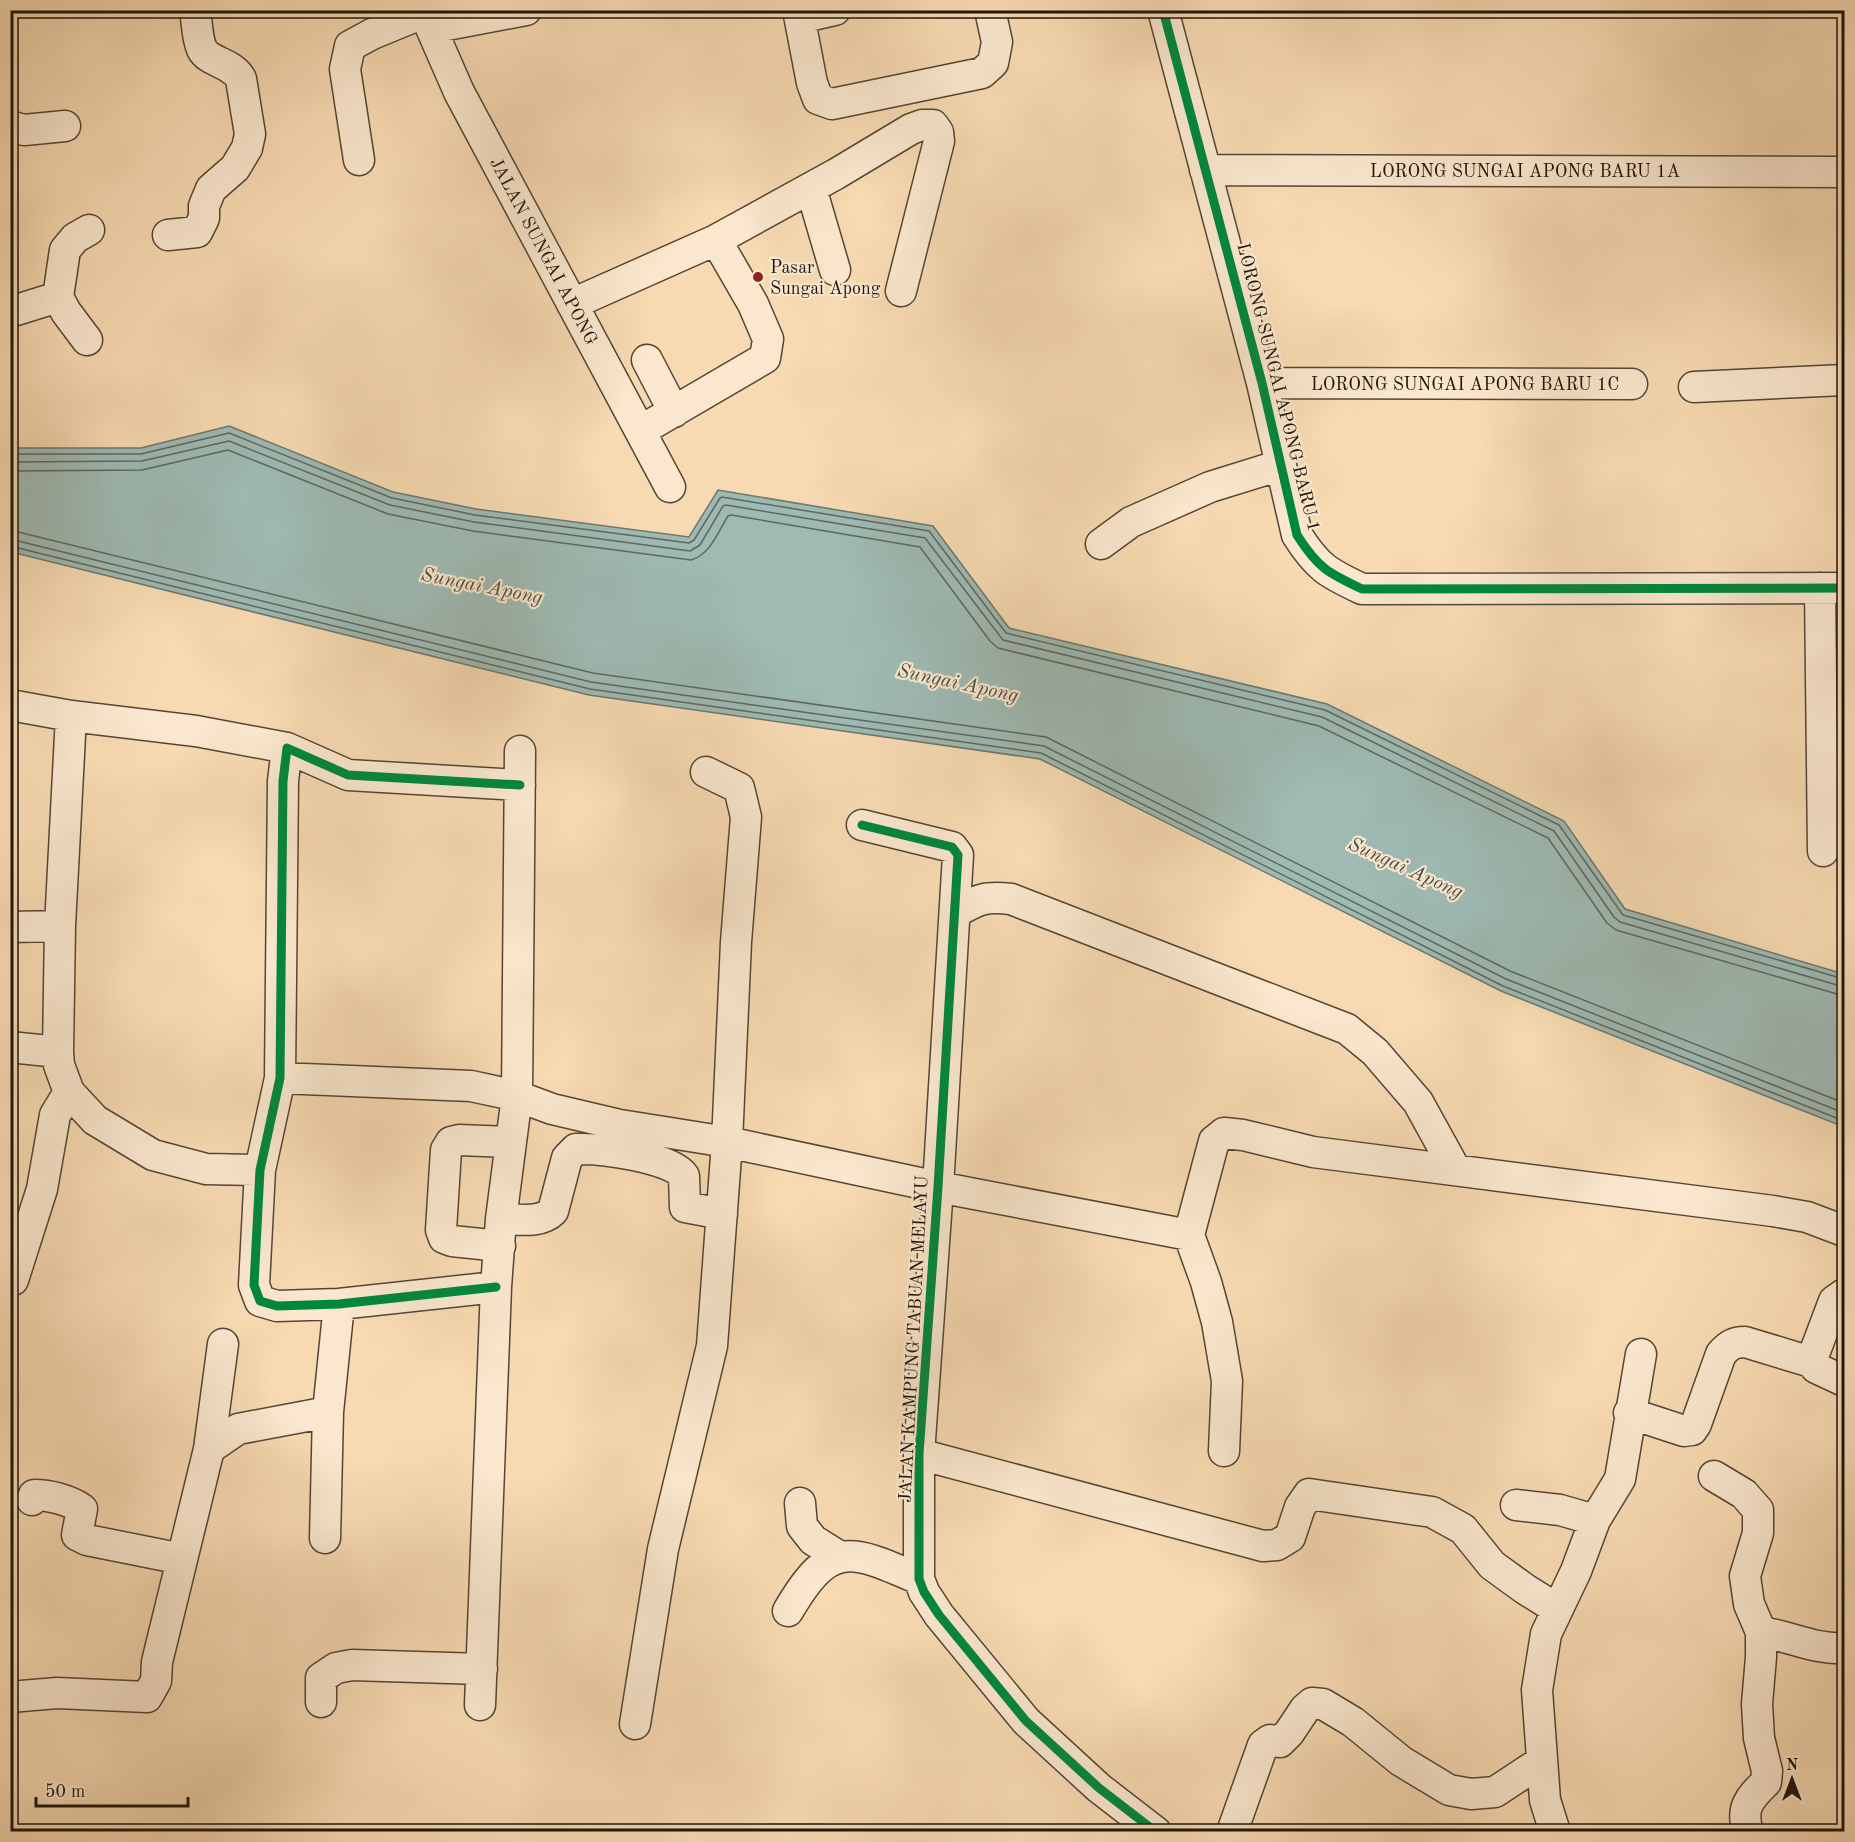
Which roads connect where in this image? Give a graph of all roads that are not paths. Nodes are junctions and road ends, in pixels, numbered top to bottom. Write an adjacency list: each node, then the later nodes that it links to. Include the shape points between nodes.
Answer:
1 (195, 10): 15 (street, via 202,49 236,71 241,79 250,134 235,168 211,189 197,232)
2 (526, 10): 7 (street)
3 (835, 10): 6 (street)
4 (990, 10): 6 (street, via 997,42 993,63 982,73 832,104 818,99 812,83)
5 (1163, 10): 11 (street, LORONG SUNGAI APONG BARU 1)
6 (799, 14)
7 (429, 16): 10 (street, via 372,34 350,46 345,69); 20 (street, JALAN SUNGAI APONG, via 459,92)
8 (10, 126): 9 (street, via 24,130)
9 (65, 126)
10 (359, 160)
11 (1205, 170): 12 (street, LORONG SUNGAI APONG BARU 1A); 25 (street, LORONG SUNGAI APONG BARU 1)
12 (1845, 172)
13 (811, 188): 16 (street); 17 (street); 18 (street, via 911,129 933,125 939,141)
14 (89, 230): 19 (street, via 65,250)
15 (168, 235)
16 (716, 240): 20 (street); 28 (street, via 768,339 765,358)
17 (835, 270)
18 (901, 291)
19 (58, 297): 21 (street); 22 (street)
20 (572, 304): 29 (street, JALAN SUNGAI APONG)
21 (10, 312)
22 (87, 340)
23 (646, 360): 28 (street)
24 (1845, 380): 27 (street)
25 (1262, 383): 26 (street, LORONG SUNGAI APONG BARU 1C); 30 (street, LORONG SUNGAI APONG BARU 1)
26 (1632, 384)
27 (1694, 387)
28 (674, 412): 29 (street)
29 (640, 430): 31 (street, JALAN SUNGAI APONG)
30 (1281, 465): 32 (street, via 1210,487 1131,522); 33 (street, LORONG SUNGAI APONG BARU 1, via 1297,535 1311,556 1331,574 1362,589)
31 (670, 487)
32 (1101, 544)
33 (1832, 588): 40 (street)
34 (10, 705): 35 (street)
35 (71, 716): 36 (street, via 196,731); 44 (street)
36 (287, 748): 39 (street, via 348,775); 48 (street, via 283,781)
37 (520, 751): 39 (street)
38 (706, 772): 53 (street, via 739,789 746,817)
39 (520, 785): 50 (street)
40 (1833, 787): 42 (street)
41 (862, 825): 43 (street, JALAN KAMPUNG TABUAN MELAYU, via 952,847 958,855)
42 (1823, 851)
43 (956, 912): 54 (street, via 990,897 1011,899 1347,1029 1375,1052 1418,1102); 56 (street, JALAN KAMPUNG TABUAN MELAYU)
44 (60, 926): 45 (street); 47 (street)
45 (10, 927)
46 (10, 1047): 47 (street)
47 (58, 1052): 49 (street)
48 (280, 1078): 50 (street, via 471,1086); 55 (street)
49 (69, 1092): 55 (street, via 94,1120 153,1155 206,1169); 61 (street, via 55,1115 42,1189)
50 (517, 1096): 51 (street); 52 (street)
51 (619, 1138): 53 (street); 57 (street, via 673,1166 684,1176 686,1207); 59 (street, via 576,1149 567,1158 553,1211 547,1217)
52 (510, 1142): 59 (street); 59 (street, via 459,1140 451,1142 446,1150 441,1230 444,1238 452,1241)
53 (727, 1142): 56 (street); 57 (street)
54 (1455, 1169): 58 (street, via 1773,1211 1807,1217); 60 (street, via 1313,1152 1224,1133 1214,1141)
55 (260, 1170): 64 (street, via 254,1285 260,1301 276,1306)
56 (938, 1187): 60 (street); 73 (street, JALAN KAMPUNG TABUAN MELAYU)
57 (722, 1214): 91 (street, via 712,1346 663,1549)
58 (1845, 1231)
59 (500, 1232): 62 (street)
60 (1189, 1235): 72 (street, via 1206,1282 1227,1381)
61 (13, 1280)
62 (496, 1287): 64 (street); 87 (street)
63 (1845, 1294): 67 (street, via 1834,1301)
64 (339, 1304): 69 (street)
65 (223, 1344): 71 (street)
66 (1641, 1354): 70 (street)
67 (1811, 1362): 68 (street); 70 (street, via 1735,1342 1721,1354 1692,1430 1684,1431)
68 (1845, 1381)
69 (328, 1412): 71 (street, via 238,1429); 79 (street)
70 (1629, 1413): 78 (street, via 1620,1479)
71 (209, 1449): 81 (street)
72 (1224, 1451)
73 (919, 1454): 82 (street, JALAN KAMPUNG TABUAN MELAYU); 83 (street, via 1263,1546 1277,1545 1290,1537 1300,1507 1310,1494 1432,1512 1463,1529 1492,1565)
74 (1714, 1476): 85 (street, via 1744,1494 1758,1510 1758,1533 1745,1576 1749,1604)
75 (32, 1500): 81 (street, via 34,1495 45,1495 76,1504 82,1509 77,1535 87,1540)
76 (800, 1503): 80 (street, via 802,1526 813,1540)
77 (1516, 1505): 78 (street, via 1560,1510)
78 (1595, 1520): 83 (street)
79 (325, 1538)
80 (840, 1557): 82 (street, via 869,1558); 84 (street, via 819,1567)
81 (183, 1559): 88 (street, via 156,1682 147,1697 57,1693)
82 (919, 1579): 93 (street, JALAN KAMPUNG TABUAN MELAYU, via 939,1615 1026,1721)
83 (1557, 1609): 92 (street, via 1546,1634 1537,1690)
84 (788, 1611)
85 (1761, 1632): 86 (street, via 1832,1649); 96 (street, via 1757,1704 1759,1738 1767,1771 1766,1782 1751,1796 1745,1811)
86 (1844, 1648)
87 (483, 1669): 89 (street, via 352,1665 336,1668 321,1678); 90 (street)
88 (10, 1697)
89 (321, 1702)
90 (480, 1705)
91 (635, 1725)
92 (1542, 1761): 94 (street, via 1495,1792 1471,1794 1449,1790 1401,1761 1353,1722 1323,1704 1312,1703 1280,1742 1270,1740 1263,1745); 95 (street, via 1545,1800)
93 (1149, 1830)
94 (1232, 1832)
95 (1555, 1832)
96 (1748, 1832)

